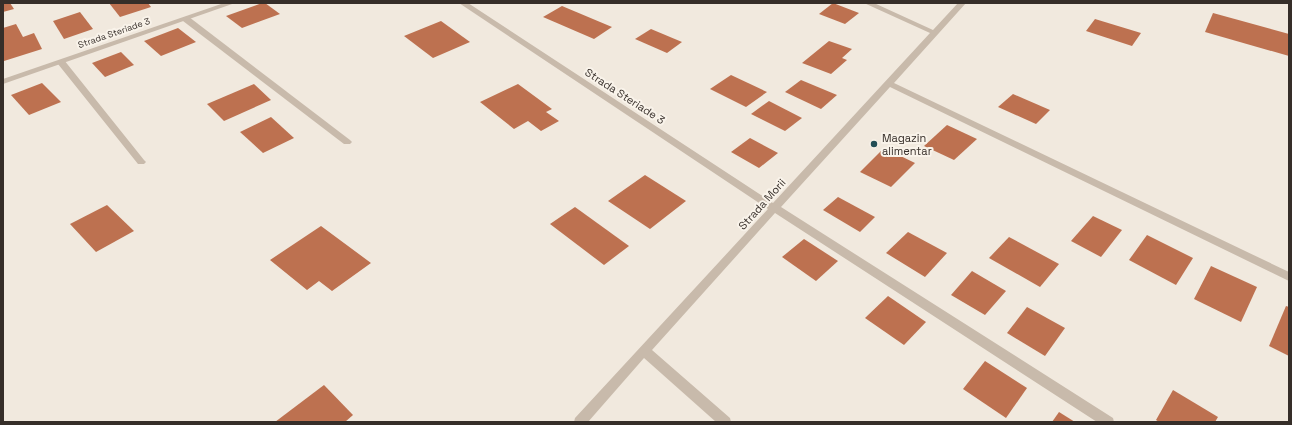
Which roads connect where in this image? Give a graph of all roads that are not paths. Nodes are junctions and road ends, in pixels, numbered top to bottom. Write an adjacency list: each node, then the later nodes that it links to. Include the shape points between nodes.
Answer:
1 (231, 3): 5 (street, Strada Steriade 3)
2 (463, 3): 12 (street, Strada Steriade 3)
3 (868, 3): 6 (street)
4 (962, 3): 6 (street, Strada Morii)
5 (186, 19): 7 (street, Strada Steriade 3); 10 (street)
6 (935, 33): 9 (street, Strada Morii)
7 (61, 62): 8 (street, Strada Steriade 3); 11 (street)
8 (3, 82)
9 (888, 83): 12 (street, Strada Morii); 13 (street)
10 (347, 142)
11 (141, 162)
12 (774, 208): 14 (street, Strada Morii); 17 (street, Strada Steriade 3)
13 (1289, 277)
14 (644, 350): 15 (street, Strada Morii); 16 (street)
15 (580, 422)
16 (726, 422)
17 (1108, 422)

